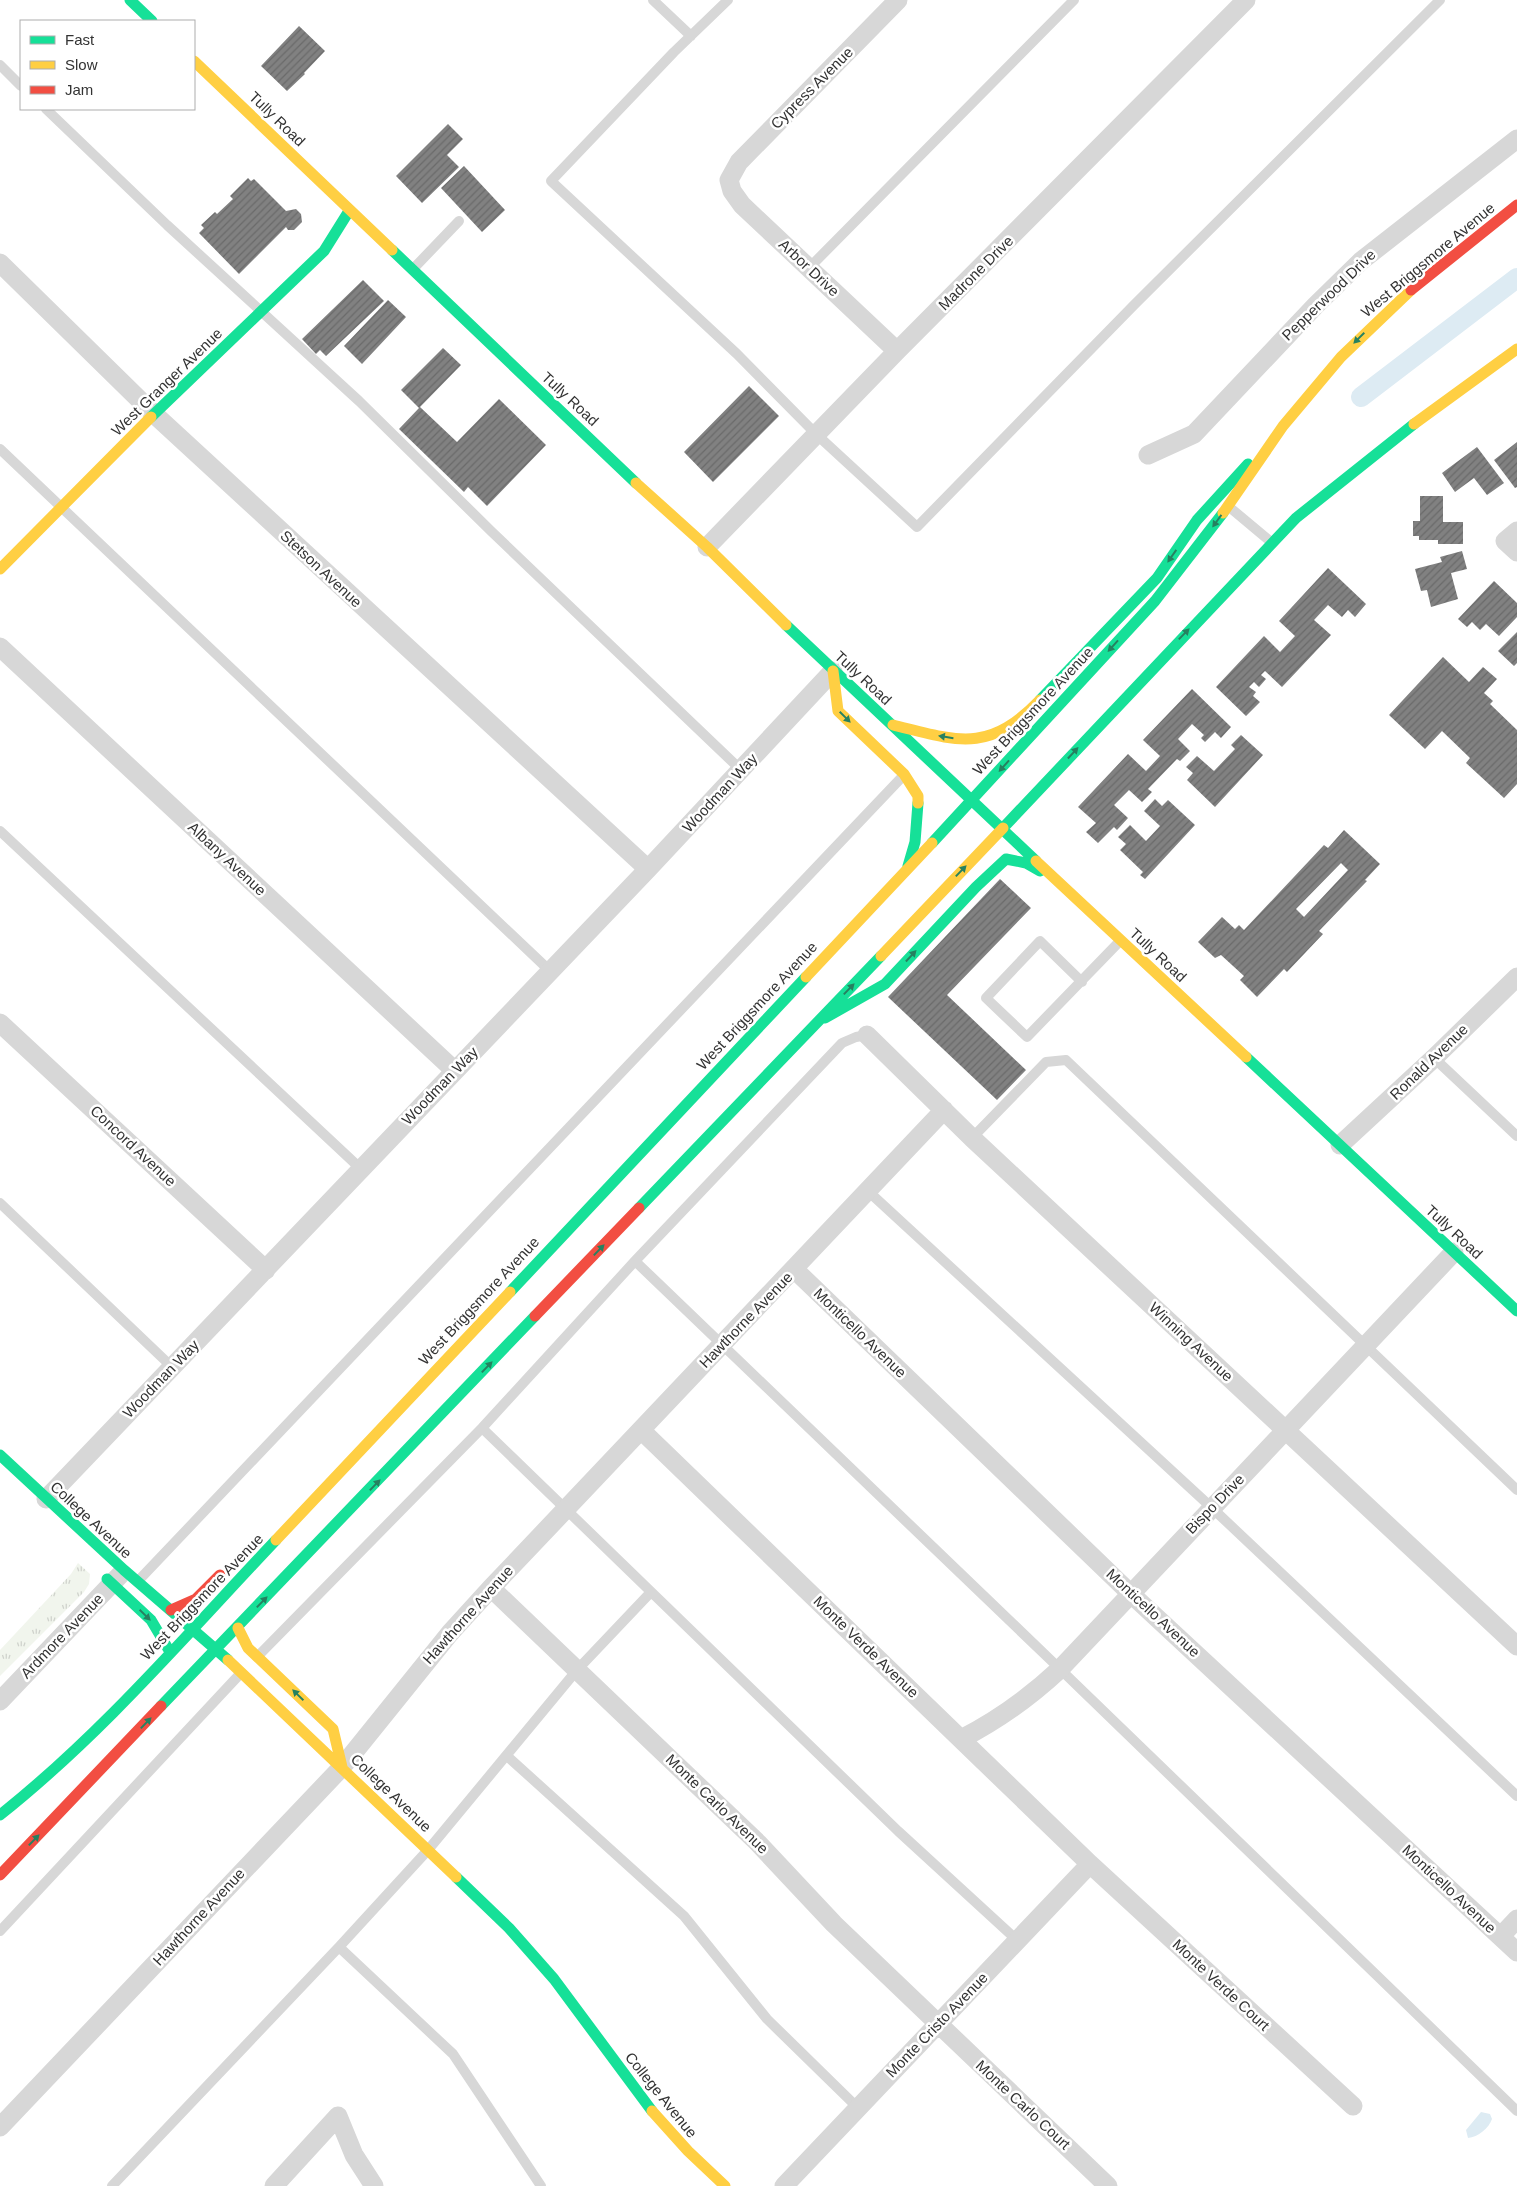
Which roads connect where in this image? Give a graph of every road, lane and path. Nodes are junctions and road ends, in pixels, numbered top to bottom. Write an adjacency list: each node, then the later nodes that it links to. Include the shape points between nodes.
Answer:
1 (130, 0): 8 (main road)
2 (653, 0): 9 (lane)
3 (728, 0): 9 (lane)
4 (898, 0): 15 (street, Cypress Avenue, via 739,162)
5 (1074, 0): 20 (lane)
6 (1246, 0): 24 (street, Madrone Drive)
7 (1440, 0): 27 (lane, via 917,527)
8 (151, 20)
9 (691, 36): 27 (lane, via 551,181 737,354)
10 (195, 62): 17 (main road, Tully Road)
11 (0, 65): 12 (lane)
12 (20, 85)
13 (47, 110): 22 (lane)
14 (1517, 138): 29 (street, Pepperwood Drive, via 1361,261 1194,434)
15 (729, 180): 20 (street, Arbor Drive, via 742,205)
16 (1517, 205): 26 (main road, West Briggsmore Avenue, one-way to 26, via 1402,297 1369,328 1308,393)
17 (349, 211): 21 (main road, Tully Road); 22 (main road, West Granger Avenue, via 324,251)
18 (459, 221): 21 (lane)
19 (0, 263): 25 (street, Stetson Avenue)
20 (809, 268): 24 (street, Arbor Drive)
21 (412, 270): 34 (main road, Tully Road)
22 (261, 312): 25 (main road, West Granger Avenue); 40 (lane, via 359,401)
23 (1517, 350): 33 (main road, via 1346,476)
24 (897, 351): 27 (street, Madrone Drive)
25 (154, 414): 31 (main road, West Granger Avenue); 46 (street, Stetson Avenue)
26 (1283, 426): 30 (main road, West Briggsmore Avenue); 39 (main road, one-way to 39, via 1225,486 1157,578 1022,719 991,735 972,740 946,738)
27 (816, 434): 34 (street, Madrone Drive)
28 (0, 449): 31 (lane)
29 (1148, 455)
30 (1228, 506): 33 (lane); 42 (main road, West Briggsmore Avenue, one-way to 42, via 1155,601)
31 (61, 508): 36 (main road, West Granger Avenue); 49 (lane)
32 (1517, 531): 35 (street, via 1505,541)
33 (1272, 542): 43 (main road, one-way to 33)
34 (707, 547): 38 (main road, Tully Road)
35 (1517, 552)
36 (0, 569)
37 (0, 647): 56 (street, Albany Avenue)
38 (833, 671): 39 (main road, Tully Road); 40 (street, Woodman Way); 41 (main road, one-way to 41, via 838,712)
39 (891, 725): 42 (main road, Tully Road)
40 (741, 770): 46 (street, Woodman Way)
41 (904, 774): 45 (main road, via 918,796 915,842); 84 (lane)
42 (971, 801): 43 (main road, Tully Road); 45 (main road, West Briggsmore Avenue)
43 (1002, 829): 47 (main road, Tully Road); 53 (main road, one-way to 43)
44 (0, 831): 61 (lane)
45 (908, 868): 72 (main road, West Briggsmore Avenue)
46 (648, 869): 49 (street, Woodman Way)
47 (1055, 879): 48 (main road, Tully Road); 53 (main road, one-way to 47, via 885,984 1006,859 1026,863)
48 (1121, 941): 51 (lane); 60 (main road, Tully Road)
49 (550, 971): 56 (street, Woodman Way)
50 (1516, 980): 55 (street, Ronald Avenue)
51 (1082, 982): 51 (lane, via 1027,1037 986,998 1040,941)
52 (0, 1023): 67 (street, Concord Avenue)
53 (815, 1024): 89 (main road, one-way to 53)
54 (867, 1035): 57 (street, Winning Avenue); 65 (lane, via 842,1043)
55 (1434, 1058): 58 (lane); 60 (street, Ronald Avenue)
56 (454, 1070): 61 (street, Woodman Way)
57 (944, 1110): 59 (street, Winning Avenue); 62 (street, Hawthorne Avenue)
58 (1517, 1136)
59 (972, 1138): 70 (lane, via 1046,1062 1066,1060); 75 (street, Winning Avenue)
60 (1340, 1145): 64 (main road, Tully Road)
61 (361, 1169): 67 (street, Woodman Way)
62 (869, 1192): 66 (street, Hawthorne Avenue); 79 (lane)
63 (0, 1203): 71 (lane)
64 (1454, 1252): 68 (main road, Tully Road); 70 (street, Bispo Drive)
65 (634, 1262): 69 (lane); 73 (lane)
66 (794, 1269): 69 (street, Hawthorne Avenue); 87 (street, Monticello Avenue)
67 (266, 1270): 71 (street, Woodman Way)
68 (1517, 1311)
69 (722, 1345): 74 (street, Hawthorne Avenue); 95 (lane)
70 (1366, 1347): 75 (street, Bispo Drive); 78 (lane)
71 (172, 1367): 80 (street, Woodman Way)
72 (393, 1415): 76 (main road); 90 (main road, West Briggsmore Avenue)
73 (482, 1428): 81 (lane); 94 (lane)
74 (641, 1430): 81 (street, Hawthorne Avenue); 101 (street, Monte Verde Avenue)
75 (1287, 1431): 79 (street, Bispo Drive); 91 (street, Winning Avenue)
76 (346, 1447)
77 (0, 1454): 80 (main road, College Avenue)
78 (1517, 1490)
79 (1212, 1507): 87 (street, Bispo Drive); 104 (lane)
80 (48, 1508): 84 (main road, College Avenue)
81 (566, 1509): 85 (street, Hawthorne Avenue); 86 (lane)
82 (228, 1567): 88 (main road, via 196,1599)
83 (98, 1569): 84 (main road)
84 (125, 1578): 88 (main road, College Avenue); 93 (main road, one-way to 93); 98 (street, Ardmore Avenue)
85 (491, 1588): 96 (street, Monte Carlo Avenue); 100 (street, Hawthorne Avenue)
86 (651, 1592): 96 (lane); 112 (lane, via 898,1831)
87 (1130, 1593): 95 (street, Bispo Drive); 111 (street, Monticello Avenue)
88 (171, 1610): 90 (main road, College Avenue)
89 (238, 1628): 92 (main road); 94 (main road)
90 (192, 1629): 92 (main road, College Avenue); 93 (main road, West Briggsmore Avenue)
91 (1517, 1646)
92 (217, 1650): 97 (main road, College Avenue); 108 (main road, one-way to 92)
93 (170, 1652): 105 (main road, West Briggsmore Avenue, via 105,1720)
94 (258, 1657): 97 (lane); 99 (main road, one-way to 94)
95 (1060, 1669): 101 (street, Bispo Drive, via 1001,1718); 118 (lane)
96 (577, 1670): 102 (lane); 115 (street, Monte Carlo Avenue, via 758,1843 834,1924)
97 (242, 1673): 103 (main road, College Avenue); 110 (lane)
98 (1, 1697)
99 (333, 1729): 100 (street, via 350,1738); 103 (main road)
100 (367, 1734): 103 (street, Hawthorne Avenue)
101 (961, 1739): 107 (street, Monte Verde Avenue)
102 (507, 1756): 106 (lane); 117 (lane, via 684,1916 767,2019)
103 (342, 1767): 106 (main road, College Avenue); 119 (street, Hawthorne Avenue)
104 (1517, 1796)
105 (0, 1815)
106 (428, 1850): 113 (lane); 124 (main road, College Avenue, via 528,1948 663,2125)
107 (1090, 1864): 112 (street, Monte Cristo Avenue); 116 (street, Monte Verde Court)
108 (0, 1875)
109 (1517, 1919): 111 (street)
110 (0, 1931)
111 (1500, 1936): 114 (street, Monticello Avenue)
112 (1018, 1941): 115 (street, Monte Cristo Avenue)
113 (339, 1947): 120 (lane); 123 (lane, via 454,2054)
114 (1517, 1952)
115 (938, 2025): 117 (street, Monte Cristo Avenue); 126 (street, Monte Carlo Court)
116 (1352, 2106)
117 (858, 2108): 125 (street, Monte Cristo Avenue)
118 (1517, 2111)
119 (0, 2127)
120 (112, 2186)
121 (274, 2186): 122 (street, via 338,2116 354,2155)
122 (374, 2186)
123 (541, 2186)
124 (725, 2186)
125 (784, 2186)
126 (1108, 2186)

